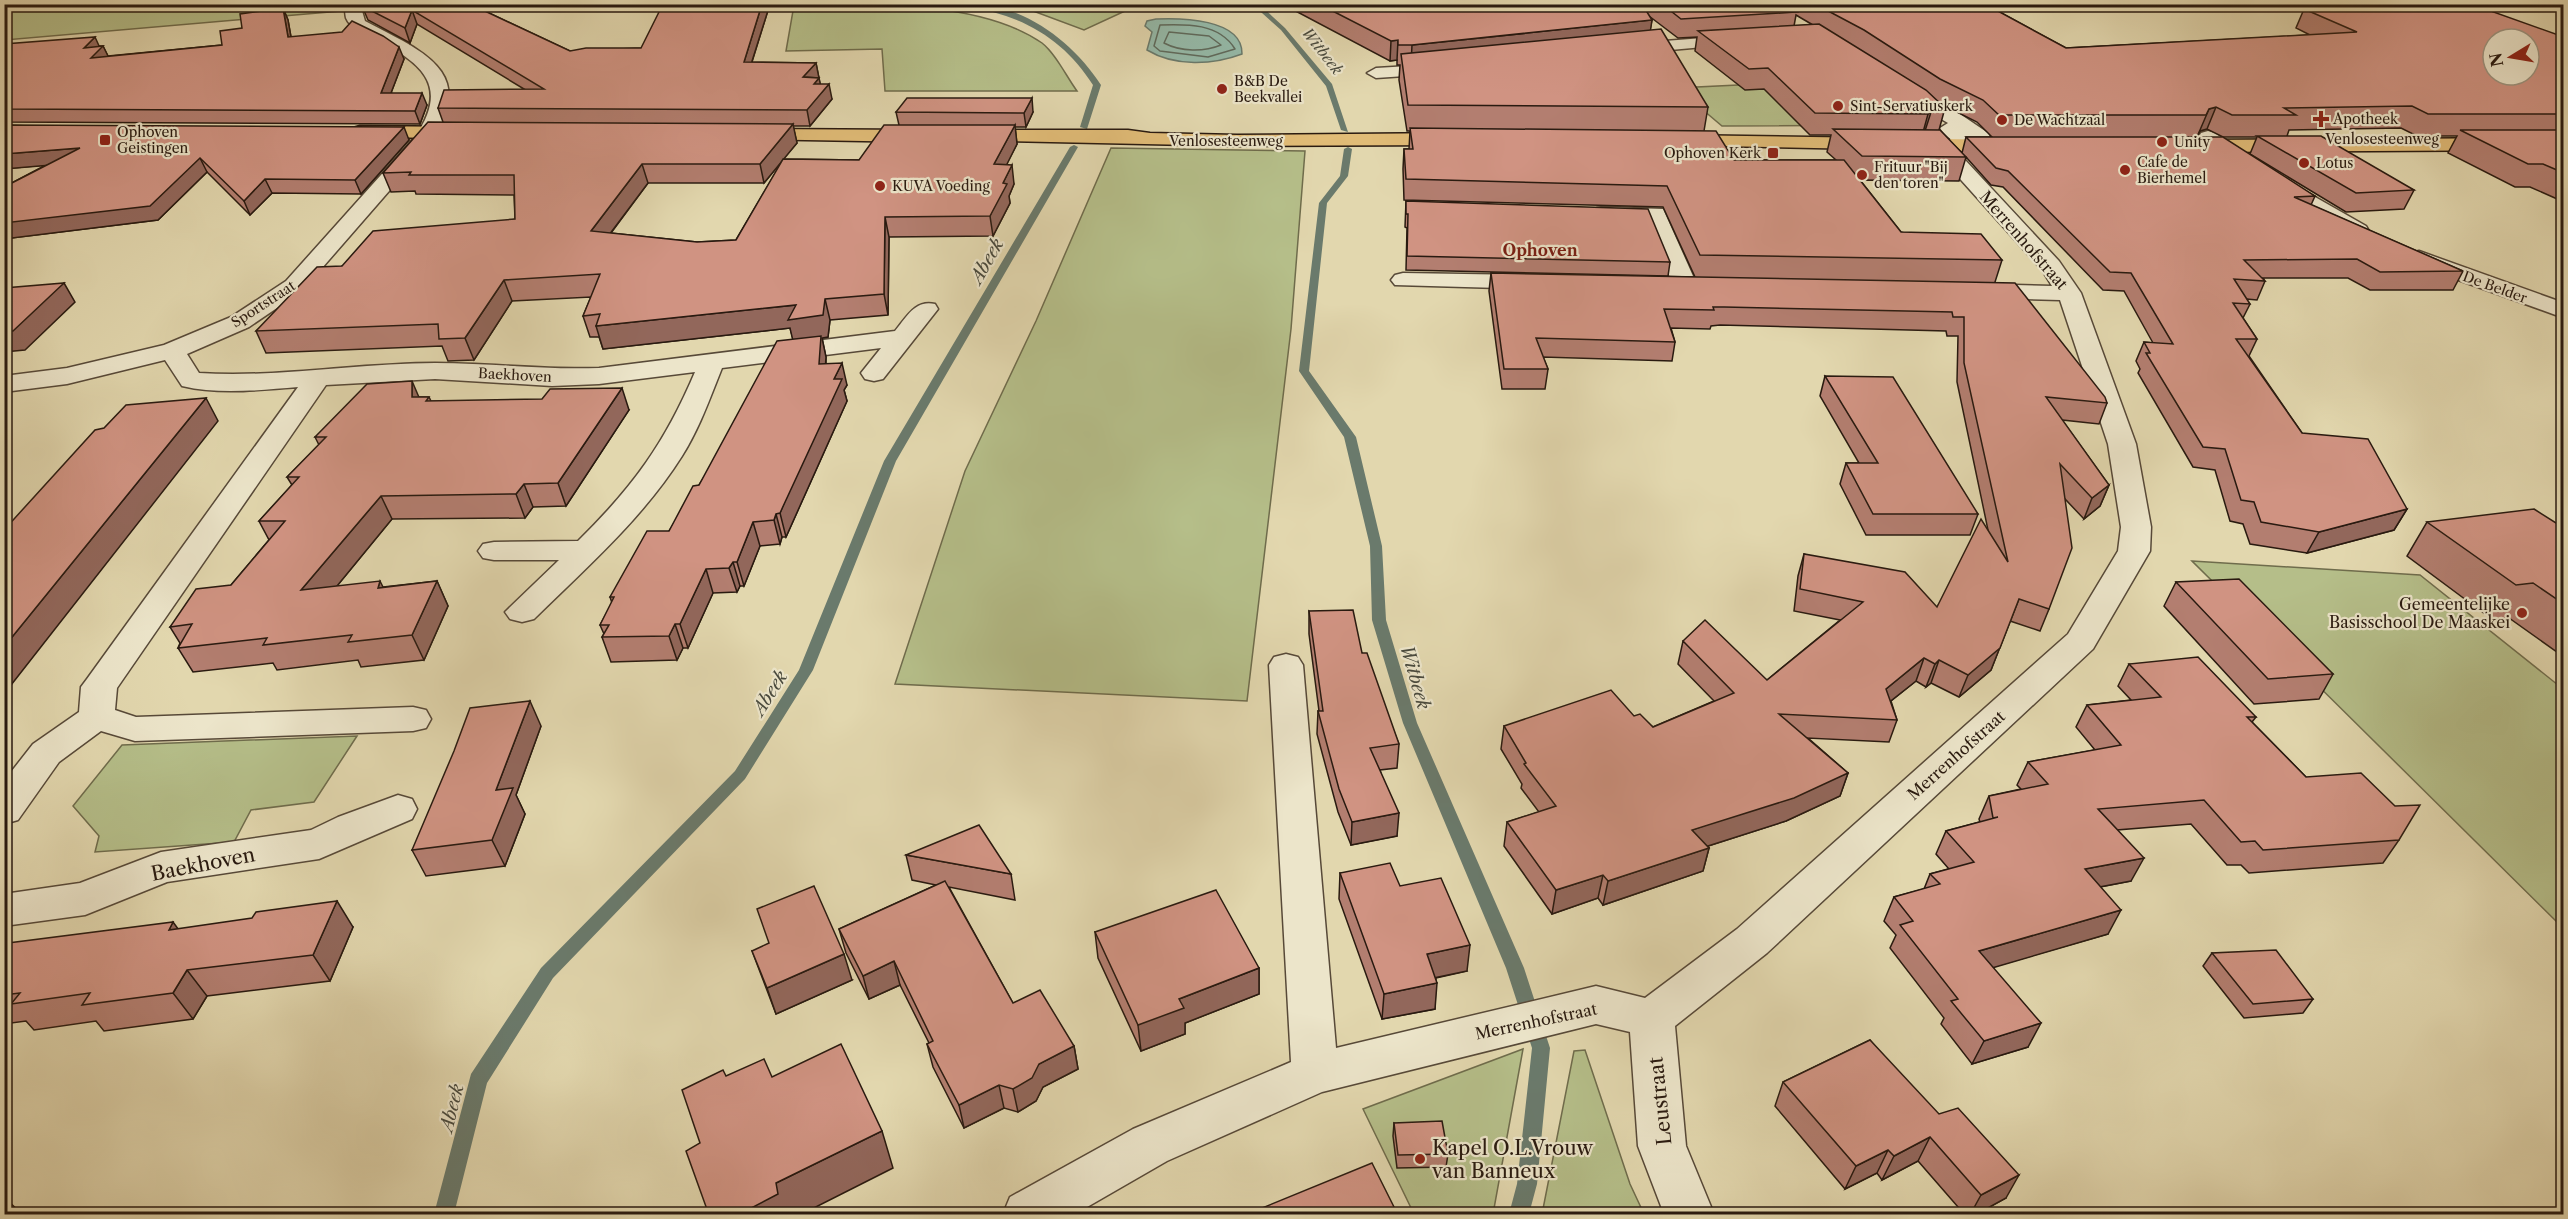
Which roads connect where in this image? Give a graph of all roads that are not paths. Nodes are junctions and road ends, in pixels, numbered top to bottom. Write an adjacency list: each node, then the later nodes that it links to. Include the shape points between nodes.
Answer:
1 (352, 4): 9 (street, Sportstraat, via 359,24 422,59 434,71 441,88 437,115)
2 (1757, 39): 3 (street)
3 (1612, 51)
4 (1456, 68): 5 (street)
5 (1376, 73)
6 (1894, 83): 7 (street)
7 (1927, 106): 13 (street); 17 (street, via 1969,128)
8 (345, 132): 9 (main road)
9 (427, 132): 10 (main road); 33 (street, Sportstraat, via 294,286 240,322)
10 (487, 133)
11 (737, 135): 14 (main road, Venlosesteenweg, via 1106,137 1259,143)
12 (2564, 136): 20 (main road, Venlosesteenweg)
13 (1960, 137): 16 (main road); 17 (main road)
14 (1472, 140)
15 (1656, 141): 16 (main road)
16 (1937, 141): 17 (main road); 29 (street, Merrenhofstraat, via 2051,266)
17 (1979, 142): 18 (main road)
18 (2029, 142)
19 (2177, 142): 20 (main road, Venlosesteenweg)
20 (2216, 142): 21 (main road, Venlosesteenweg); 23 (street, via 2257,172)
21 (2564, 144)
22 (1584, 212): 27 (street, via 1655,214 1673,285)
23 (2375, 239)
24 (2401, 251): 31 (street, De Belder)
25 (1403, 280): 26 (street)
26 (1562, 282)
27 (1708, 285)
28 (1953, 290): 29 (street)
29 (2070, 293): 47 (street, Merrenhofstraat, via 2122,444 2136,527 2134,551 2081,641 1752,941)
30 (926, 309): 32 (street)
31 (2564, 311)
32 (902, 338): 34 (street, Baekhoven); 35 (street)
33 (172, 351): 36 (street, Baekhoven, via 191,380 238,383); 37 (street, Sportstraat, via 67,376)
34 (711, 363): 36 (street, Baekhoven, via 552,378 435,371); 38 (street, via 692,411 666,458)
35 (874, 373)
36 (318, 378): 42 (street, via 99,687)
37 (4, 384)
38 (587, 550): 39 (street); 40 (street)
39 (494, 551)
40 (522, 612)
41 (1286, 665): 48 (street)
42 (96, 717): 43 (street, via 135,729); 45 (street, via 46,753)
43 (413, 719)
44 (398, 808): 46 (street, Baekhoven, via 319,844 161,867 85,899)
45 (4, 810)
46 (4, 910)
47 (1652, 1018): 48 (street, Merrenhofstraat, via 1596,1005); 50 (street, Leustraat, via 1662,1146)
48 (1315, 1073): 49 (street, Merrenhofstraat, via 1150,1146)
49 (1028, 1215)
50 (1689, 1215)

